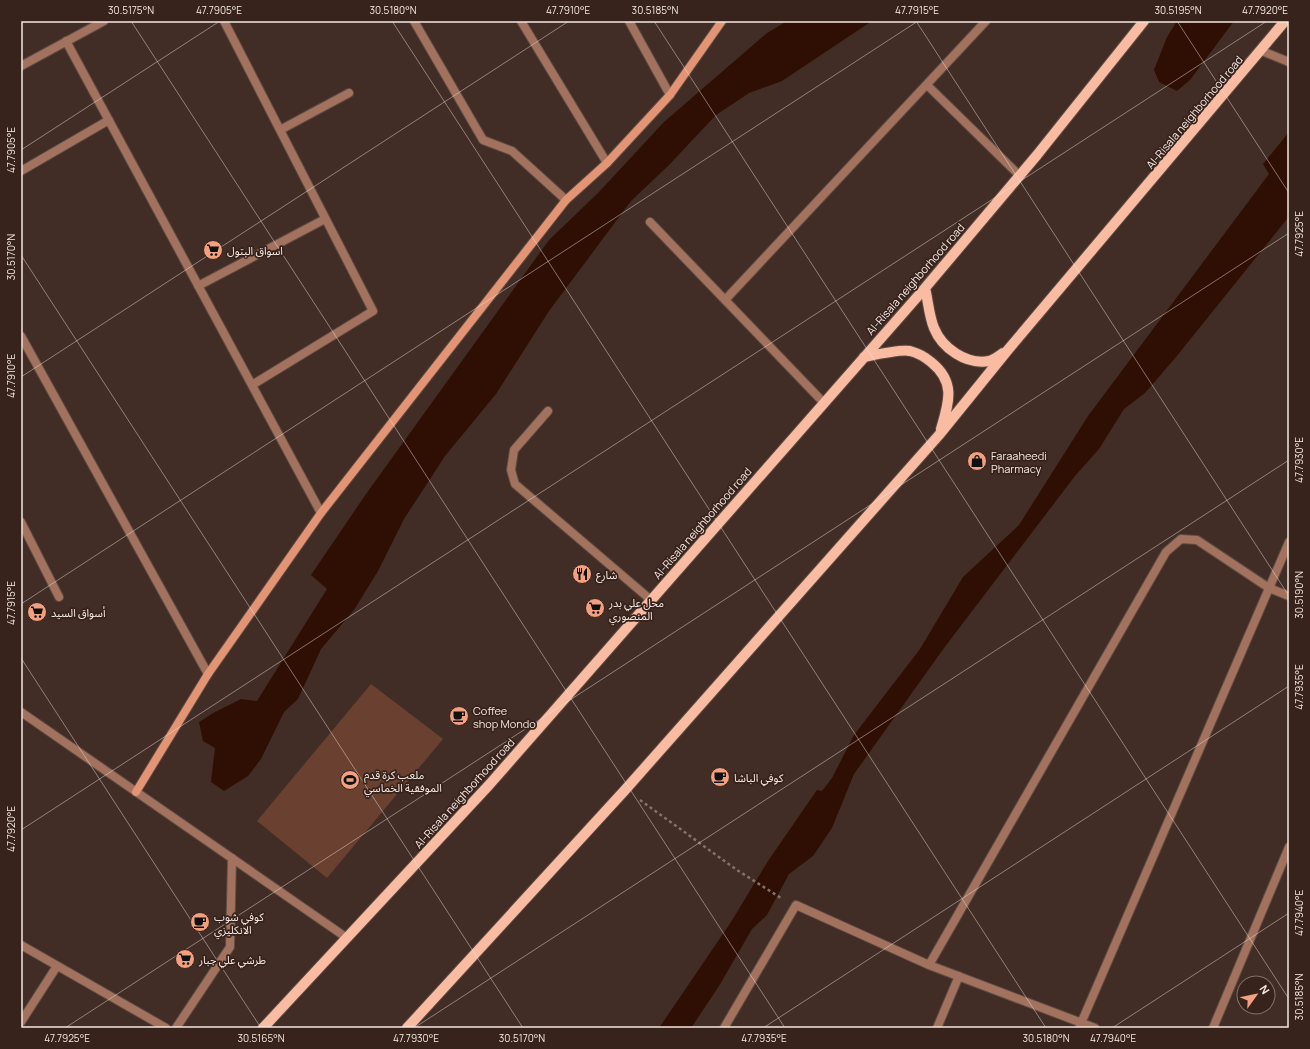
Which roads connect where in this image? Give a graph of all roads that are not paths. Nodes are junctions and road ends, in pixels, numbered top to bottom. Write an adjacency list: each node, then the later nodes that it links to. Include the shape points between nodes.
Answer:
1 (104, 21): 10 (street)
2 (224, 21): 18 (street)
3 (414, 21): 22 (street, via 483,140 512,151)
4 (521, 21): 19 (street)
5 (629, 21): 16 (street)
6 (722, 21): 16 (street)
7 (986, 21): 14 (street)
8 (1144, 21): 21 (main road, Al-Risala neighborhood road)
9 (1285, 21): 11 (main road, Al-Risala neighborhood road)
10 (66, 41): 13 (street); 17 (street)
11 (1262, 51): 12 (street); 29 (main road, Al-Risala neighborhood road)
12 (1289, 62)
13 (21, 66)
14 (927, 85): 21 (street); 27 (street)
15 (349, 93): 18 (street)
16 (670, 95): 19 (street)
17 (109, 120): 20 (street); 25 (street)
18 (280, 130): 23 (street)
19 (607, 163): 22 (street)
20 (21, 171)
21 (1020, 176): 26 (main road, Al-Risala neighborhood road)
22 (566, 200): 35 (street)
23 (325, 219): 25 (street); 31 (street, via 372,311)
24 (650, 222): 27 (street)
25 (198, 286): 31 (street)
26 (925, 288): 29 (main road, via 933,327 942,342 955,354 972,360 989,361); 30 (main road, Al-Risala neighborhood road)
27 (724, 300): 32 (street)
28 (21, 336): 42 (street)
29 (1007, 351): 34 (main road, Al-Risala neighborhood road)
30 (864, 357): 32 (main road, Al-Risala neighborhood road); 34 (main road, via 909,351 924,356 940,369 948,385 948,404)
31 (252, 385): 35 (street)
32 (824, 403): 41 (main road, Al-Risala neighborhood road)
33 (548, 411): 41 (street, via 514,450 511,470 515,484)
34 (939, 434): 57 (main road, Al-Risala neighborhood road, via 626,790)
35 (321, 513): 42 (street)
36 (21, 522): 40 (street)
37 (1289, 542): 38 (street)
38 (1269, 588): 39 (street); 49 (street, via 1197,540 1181,539 1166,552); 53 (street)
39 (1289, 596)
40 (59, 597)
41 (651, 600): 47 (main road, Al-Risala neighborhood road, via 489,785)
42 (208, 674): 44 (street)
43 (21, 712): 44 (street)
44 (136, 792): 46 (street)
45 (1289, 847): 61 (street)
46 (232, 858): 47 (street); 55 (street, via 230,947)
47 (347, 938): 56 (main road, Al-Risala neighborhood road)
48 (21, 945): 50 (street)
49 (929, 965): 51 (street); 58 (street, via 796,905)
50 (57, 966): 52 (street); 54 (street)
51 (959, 976): 53 (street); 59 (street)
52 (21, 1022)
53 (1080, 1025): 60 (street)
54 (166, 1028)
55 (176, 1028)
56 (263, 1028)
57 (407, 1028)
58 (724, 1028)
59 (937, 1028)
60 (1096, 1028)
61 (1213, 1028)

